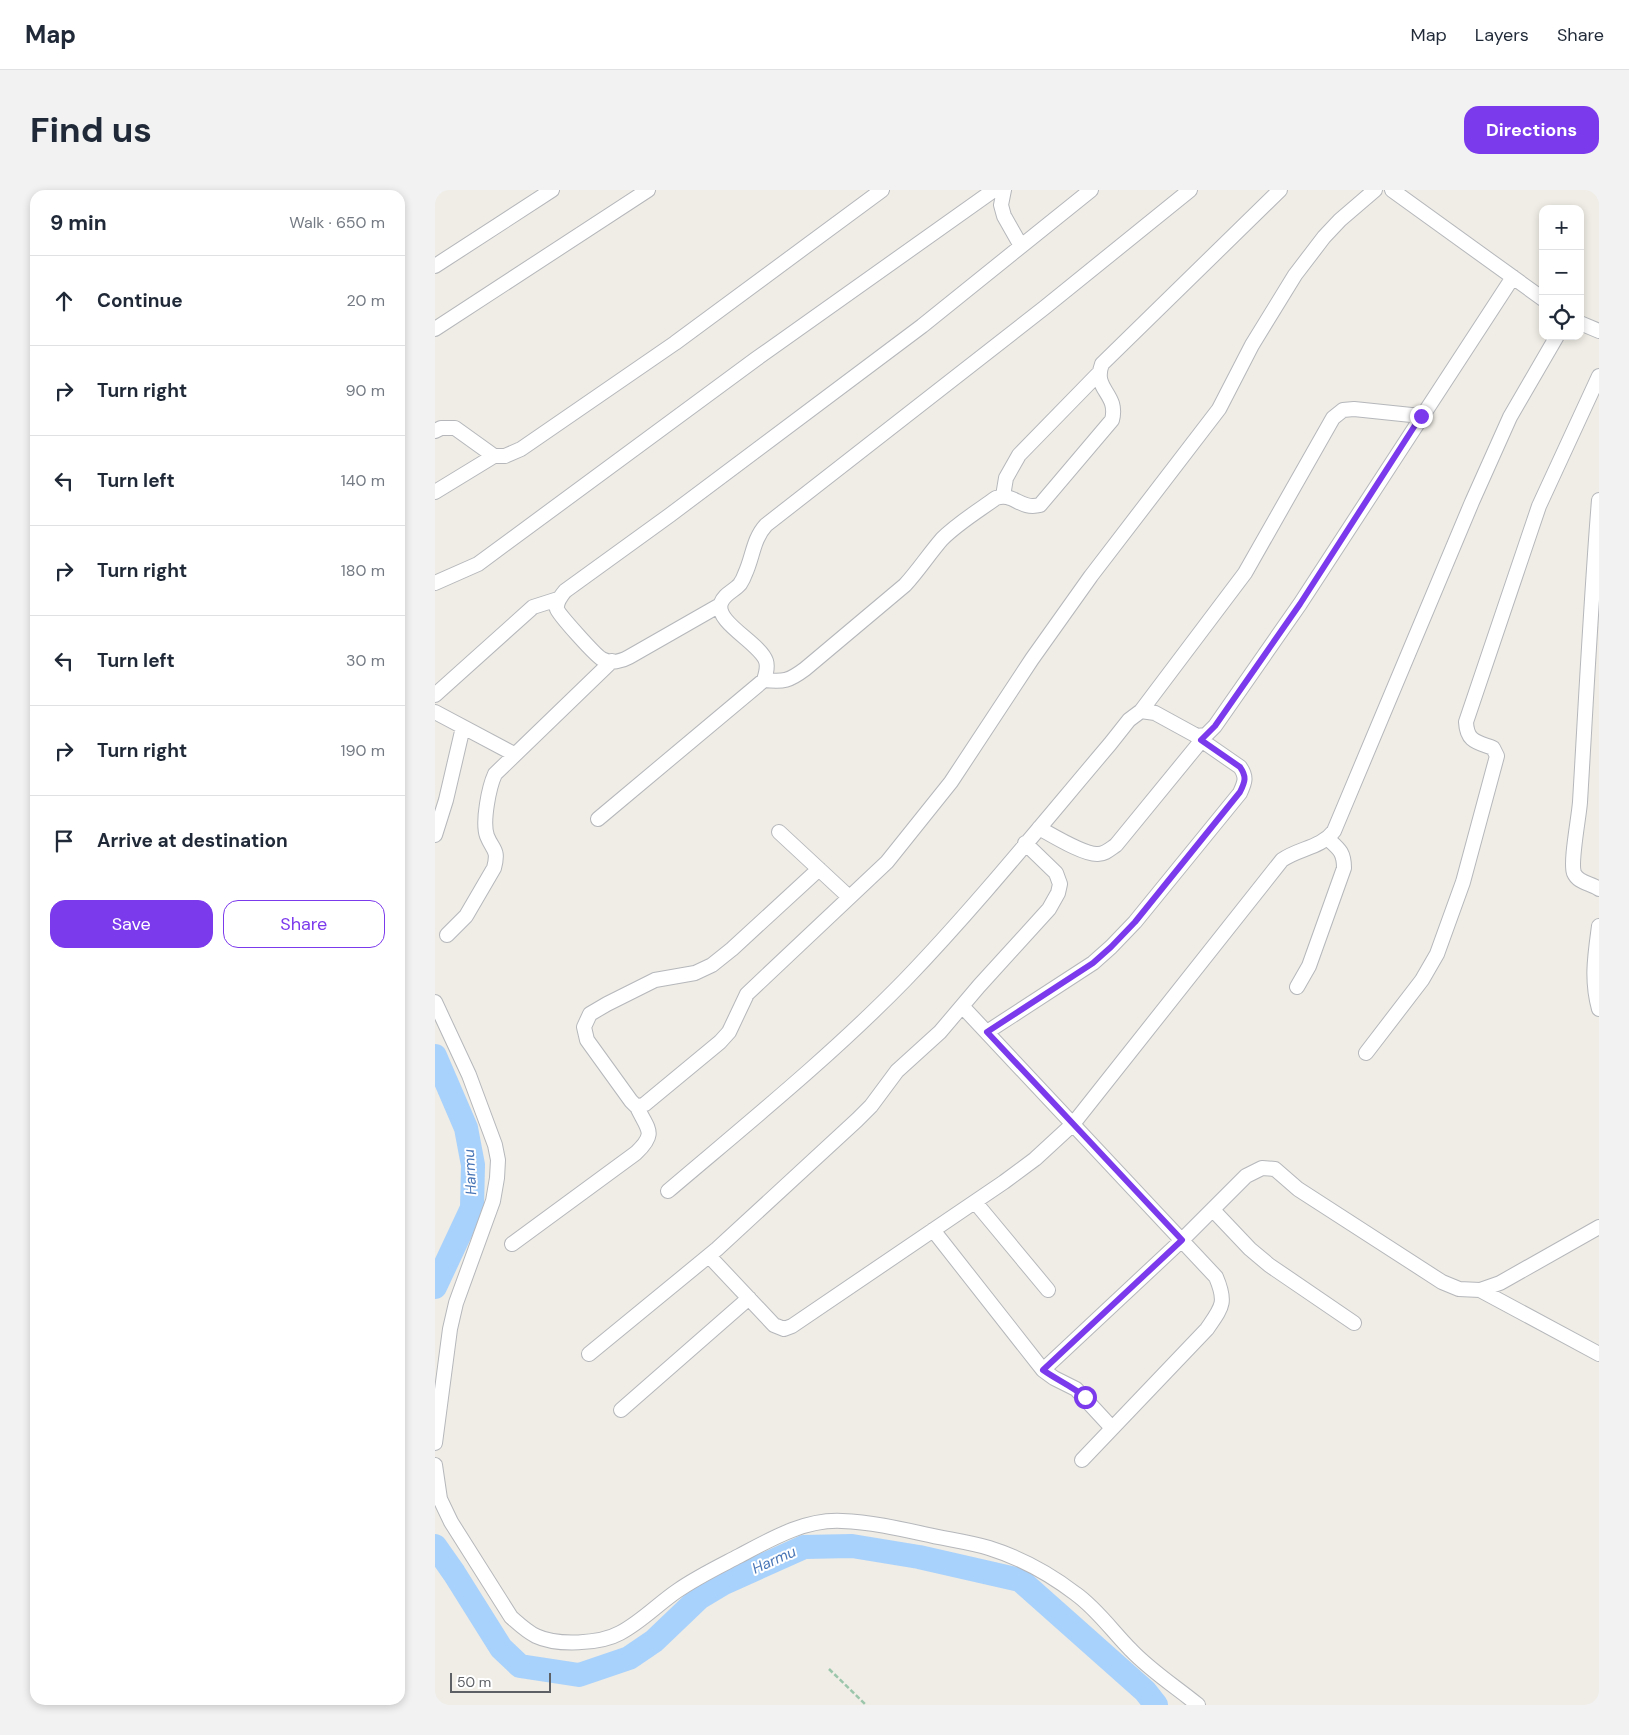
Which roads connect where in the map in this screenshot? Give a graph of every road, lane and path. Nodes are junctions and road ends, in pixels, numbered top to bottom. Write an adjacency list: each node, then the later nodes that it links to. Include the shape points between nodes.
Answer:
1 (552, 190): 13 (street)
2 (648, 190): 11 (street)
3 (882, 190): 24 (street, via 659,354 521,449 505,456)
4 (995, 190): 28 (street, via 756,359 478,564)
5 (1004, 190): 12 (street, via 1001,205 1004,216)
6 (1091, 190): 12 (street)
7 (1191, 190): 30 (street, via 765,525 739,585 724,597)
8 (1280, 190): 20 (street, via 1102,364)
9 (1375, 190): 47 (street, via 1340,220 1295,274 1214,416 1091,576 951,782 887,862)
10 (1392, 190): 14 (street)
11 (634, 194): 17 (street)
12 (1021, 246): 29 (street, via 914,332)
13 (435, 266)
14 (1513, 277): 15 (street); 22 (street)
15 (1539, 296)
16 (1584, 325): 18 (street)
17 (435, 329)
18 (1599, 331)
19 (1555, 340): 43 (street, via 1510,417)
20 (1099, 373): 26 (street, via 1019,455 1006,478); 26 (street, via 1100,383 1115,410 1112,420 1040,505 1024,506)
21 (1599, 376): 55 (street, via 1539,506 1466,722 1467,733 1472,739 1493,748 1497,756 1463,882 1437,954 1422,980)
22 (1421, 416): 34 (street, via 1354,409 1343,410 1333,418 1245,573); 37 (street, via 1300,604 1215,726)
23 (435, 431): 24 (street, via 455,428)
24 (494, 456): 25 (street)
25 (435, 492)
26 (1003, 496): 32 (street, via 955,527 905,585 805,670 782,682)
27 (1599, 500): 46 (street, via 1579,819 1573,866 1580,881)
28 (435, 583)
29 (558, 599): 31 (street, via 557,609 564,620 603,660); 33 (street, via 533,607)
30 (720, 605): 31 (street, via 629,657); 32 (street, via 721,613 735,629 761,651 767,662)
31 (612, 661): 38 (street)
32 (764, 680): 39 (street)
33 (435, 695)
34 (1141, 711): 37 (street, via 1155,713); 40 (street, via 1129,720)
35 (435, 712): 36 (street)
36 (463, 727): 38 (street); 42 (street)
37 (1203, 737): 40 (street, via 1108,851 1089,854); 54 (street, via 1245,773 1240,792 1111,947 1093,963)
38 (515, 754): 49 (street, via 495,774 490,785 486,824 487,835 496,852 494,868 466,916)
39 (598, 819)
40 (1039, 828): 44 (street)
41 (779, 832): 45 (street)
42 (435, 835)
43 (1328, 839): 50 (street, via 1341,851 1344,868 1309,966); 57 (street, via 1282,860)
44 (1025, 843): 52 (street, via 1056,873 1060,884 1058,894 1049,909); 58 (street, via 903,981 820,1061)
45 (819, 869): 47 (street); 56 (street, via 712,965 695,973 655,980 590,1014 584,1027 587,1040)
46 (1599, 889)
47 (849, 897): 56 (street, via 747,994 729,1032 720,1042 645,1104)
48 (1599, 926): 53 (street, via 1593,964)
49 (447, 935)
50 (1297, 987)
51 (435, 1002): 75 (street, via 469,1075 498,1160 493,1201 456,1303 450,1329)
52 (962, 1006): 54 (street); 65 (street, via 940,1032 897,1071 857,1120)
53 (1599, 1009)
54 (987, 1032): 57 (street)
55 (1366, 1053)
56 (637, 1107): 64 (street, via 648,1130 646,1144)
57 (1073, 1124): 59 (street, via 1028,1165); 63 (street)
58 (668, 1191)
59 (975, 1202): 62 (street); 66 (street)
60 (1213, 1210): 63 (street); 67 (street, via 1246,1176 1262,1168 1275,1169 1298,1189 1442,1282 1459,1289); 69 (street, via 1269,1265)
61 (1599, 1227): 67 (street, via 1500,1283)
62 (933, 1230): 68 (street, via 784,1329 774,1325); 72 (street)
63 (1182, 1240): 72 (street); 74 (street, via 1216,1276 1222,1290 1222,1306 1207,1329)
64 (512, 1244)
65 (709, 1256): 68 (street); 70 (street)
66 (1049, 1290)
67 (1480, 1290): 71 (street)
68 (749, 1298): 73 (street)
69 (1354, 1323)
70 (589, 1354)
71 (1599, 1354)
72 (1043, 1370): 74 (street, via 1076,1389)
73 (621, 1410)
74 (1112, 1428): 76 (street)
75 (435, 1443)
76 (1082, 1460)
77 (435, 1465): 80 (street, via 440,1499 451,1522 511,1617 523,1628 550,1641 599,1640 620,1633 701,1575 800,1527 840,1521 874,1524 989,1548 1031,1564 1078,1595 1132,1651)
78 (829, 1669): 79 (path)
79 (866, 1705)
80 (1199, 1705)

